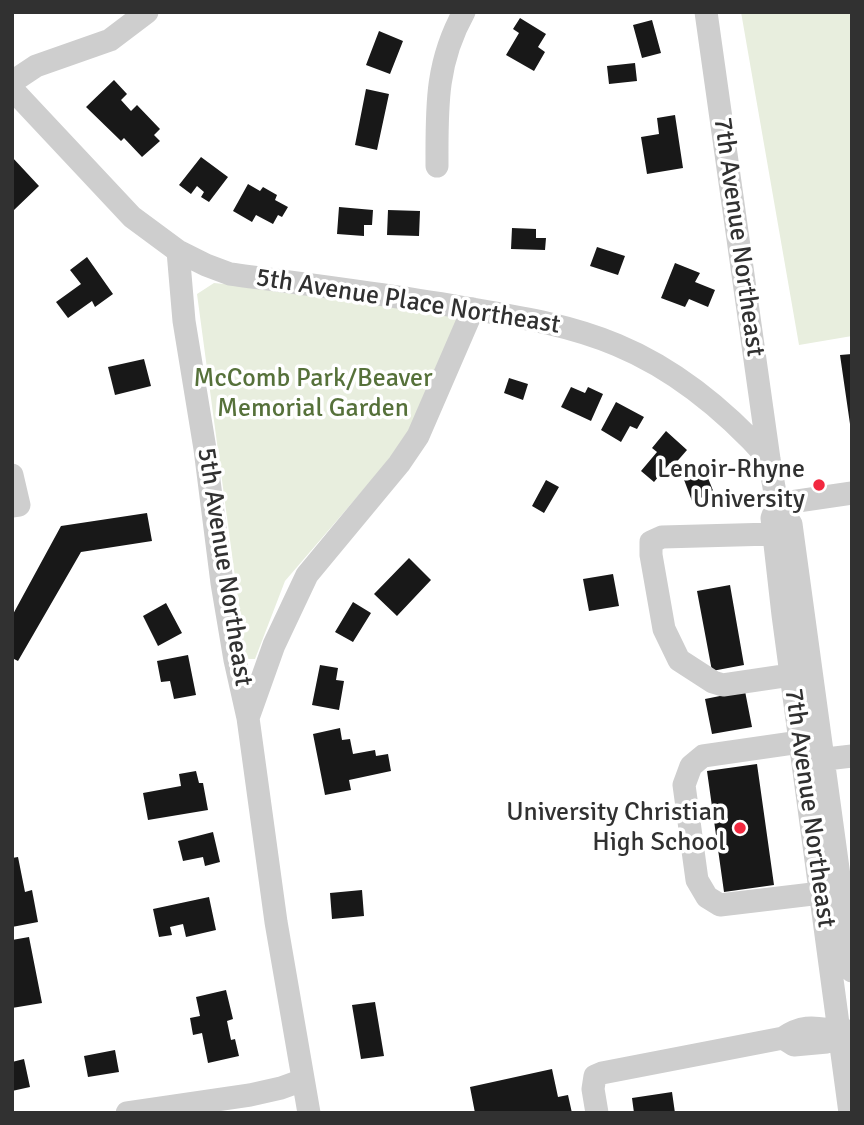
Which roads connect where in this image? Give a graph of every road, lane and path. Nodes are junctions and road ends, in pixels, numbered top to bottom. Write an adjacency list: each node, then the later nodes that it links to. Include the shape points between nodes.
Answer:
1 (147, 12): 4 (street, via 110,40 36,66)
2 (464, 12): 6 (street, via 440,72)
3 (706, 12): 9 (street, 7th Avenue Northeast)
4 (12, 82)
5 (12, 89): 7 (street, via 132,217)
6 (437, 166)
7 (178, 251): 8 (street, 5th Avenue Place Northeast, via 230,274); 16 (street, 5th Avenue Northeast, via 222,583)
8 (473, 309): 9 (street, 5th Avenue Place Northeast, via 574,329 644,358 711,401); 16 (street, via 418,436 307,575 274,645)
9 (769, 459): 12 (street, 7th Avenue Northeast)
10 (12, 475): 13 (street, via 19,505)
11 (852, 494): 12 (street)
12 (777, 504): 14 (street, 7th Avenue Northeast, via 772,517); 15 (street, 7th Avenue Northeast, via 791,524)
13 (12, 506)
14 (774, 534): 15 (street, 7th Avenue Northeast); 15 (street, via 662,537 651,542 664,629 679,660 713,682)
15 (801, 673): 17 (street, 7th Avenue Northeast)
16 (248, 718): 23 (street, 5th Avenue Northeast)
17 (808, 755): 18 (street); 19 (street, 7th Avenue Northeast); 19 (street, via 703,756 691,766 684,785 697,880 707,897 720,905); 20 (street, 7th Avenue Northeast)
18 (852, 756)
19 (821, 893): 21 (street, 7th Avenue Northeast)
20 (852, 971)
21 (846, 1032): 22 (street, 7th Avenue Northeast); 27 (street, via 825,1027 794,1030 783,1038 602,1073 593,1083)
22 (848, 1069): 24 (street, 7th Avenue Northeast)
23 (303, 1080): 25 (street, via 250,1095); 26 (street, 5th Avenue Northeast)
24 (850, 1105)
25 (127, 1113)
26 (309, 1113)
27 (597, 1113)

